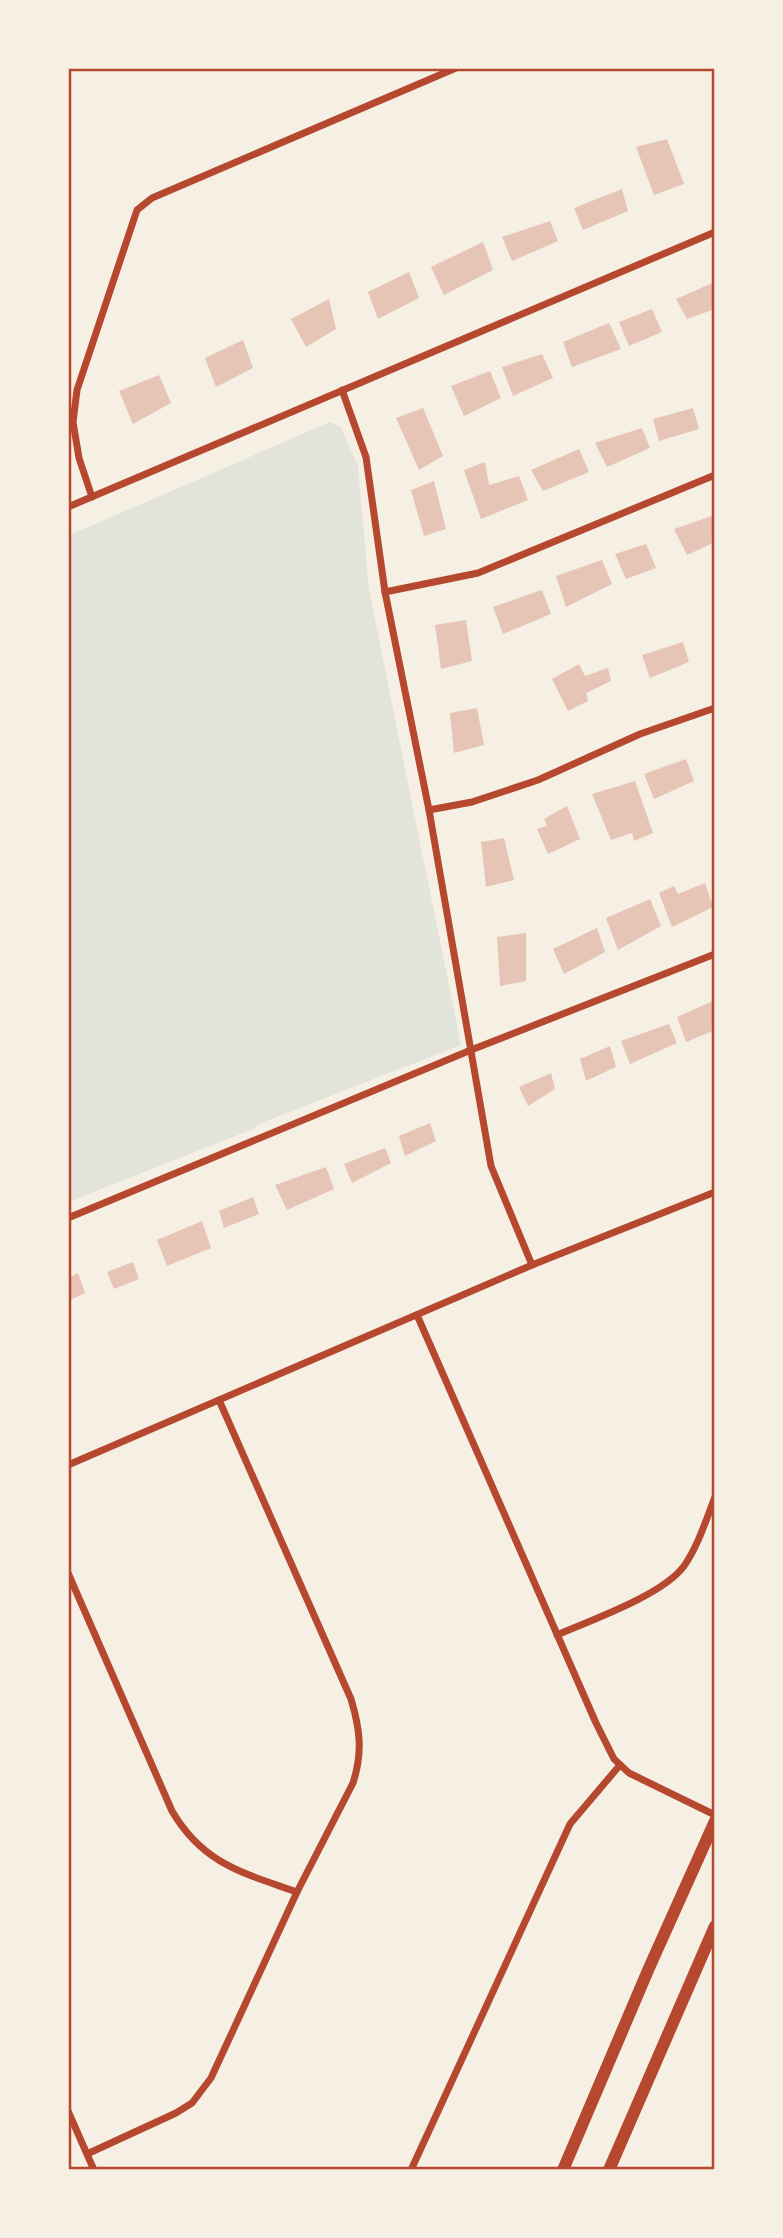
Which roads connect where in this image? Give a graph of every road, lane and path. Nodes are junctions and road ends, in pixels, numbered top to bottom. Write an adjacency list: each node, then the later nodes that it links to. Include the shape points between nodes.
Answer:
1 (456, 68): 5 (street, via 152,198 137,210 77,390 73,422)
2 (715, 232): 3 (street)
3 (342, 390): 5 (street); 7 (street, via 366,457)
4 (715, 475): 7 (street, via 478,573)
5 (92, 497): 6 (street)
6 (68, 507)
7 (385, 592): 9 (street)
8 (715, 708): 9 (street, via 640,734 538,780 472,802)
9 (429, 810): 11 (street)
10 (715, 954): 11 (street)
11 (471, 1050): 13 (street); 14 (street, via 491,1166)
12 (715, 1192): 14 (street)
13 (68, 1218)
14 (532, 1265): 15 (street)
15 (416, 1315): 16 (street); 20 (street)
16 (219, 1400): 17 (street); 24 (street, via 351,1699 360,1729 359,1766 353,1783)
17 (68, 1465)
18 (715, 1497): 20 (street, via 676,1576)
19 (68, 1573): 24 (street, via 180,1825 225,1866)
20 (557, 1635): 21 (street)
21 (620, 1765): 22 (street); 29 (street, via 570,1824)
22 (715, 1815)
23 (715, 1821): 30 (main road)
24 (297, 1892): 27 (street, via 218,2066 201,2092 176,2113)
25 (715, 1926): 31 (main road)
26 (68, 2111): 27 (street)
27 (87, 2154): 28 (street)
28 (94, 2170)
29 (411, 2170)
30 (563, 2170)
31 (609, 2170)

